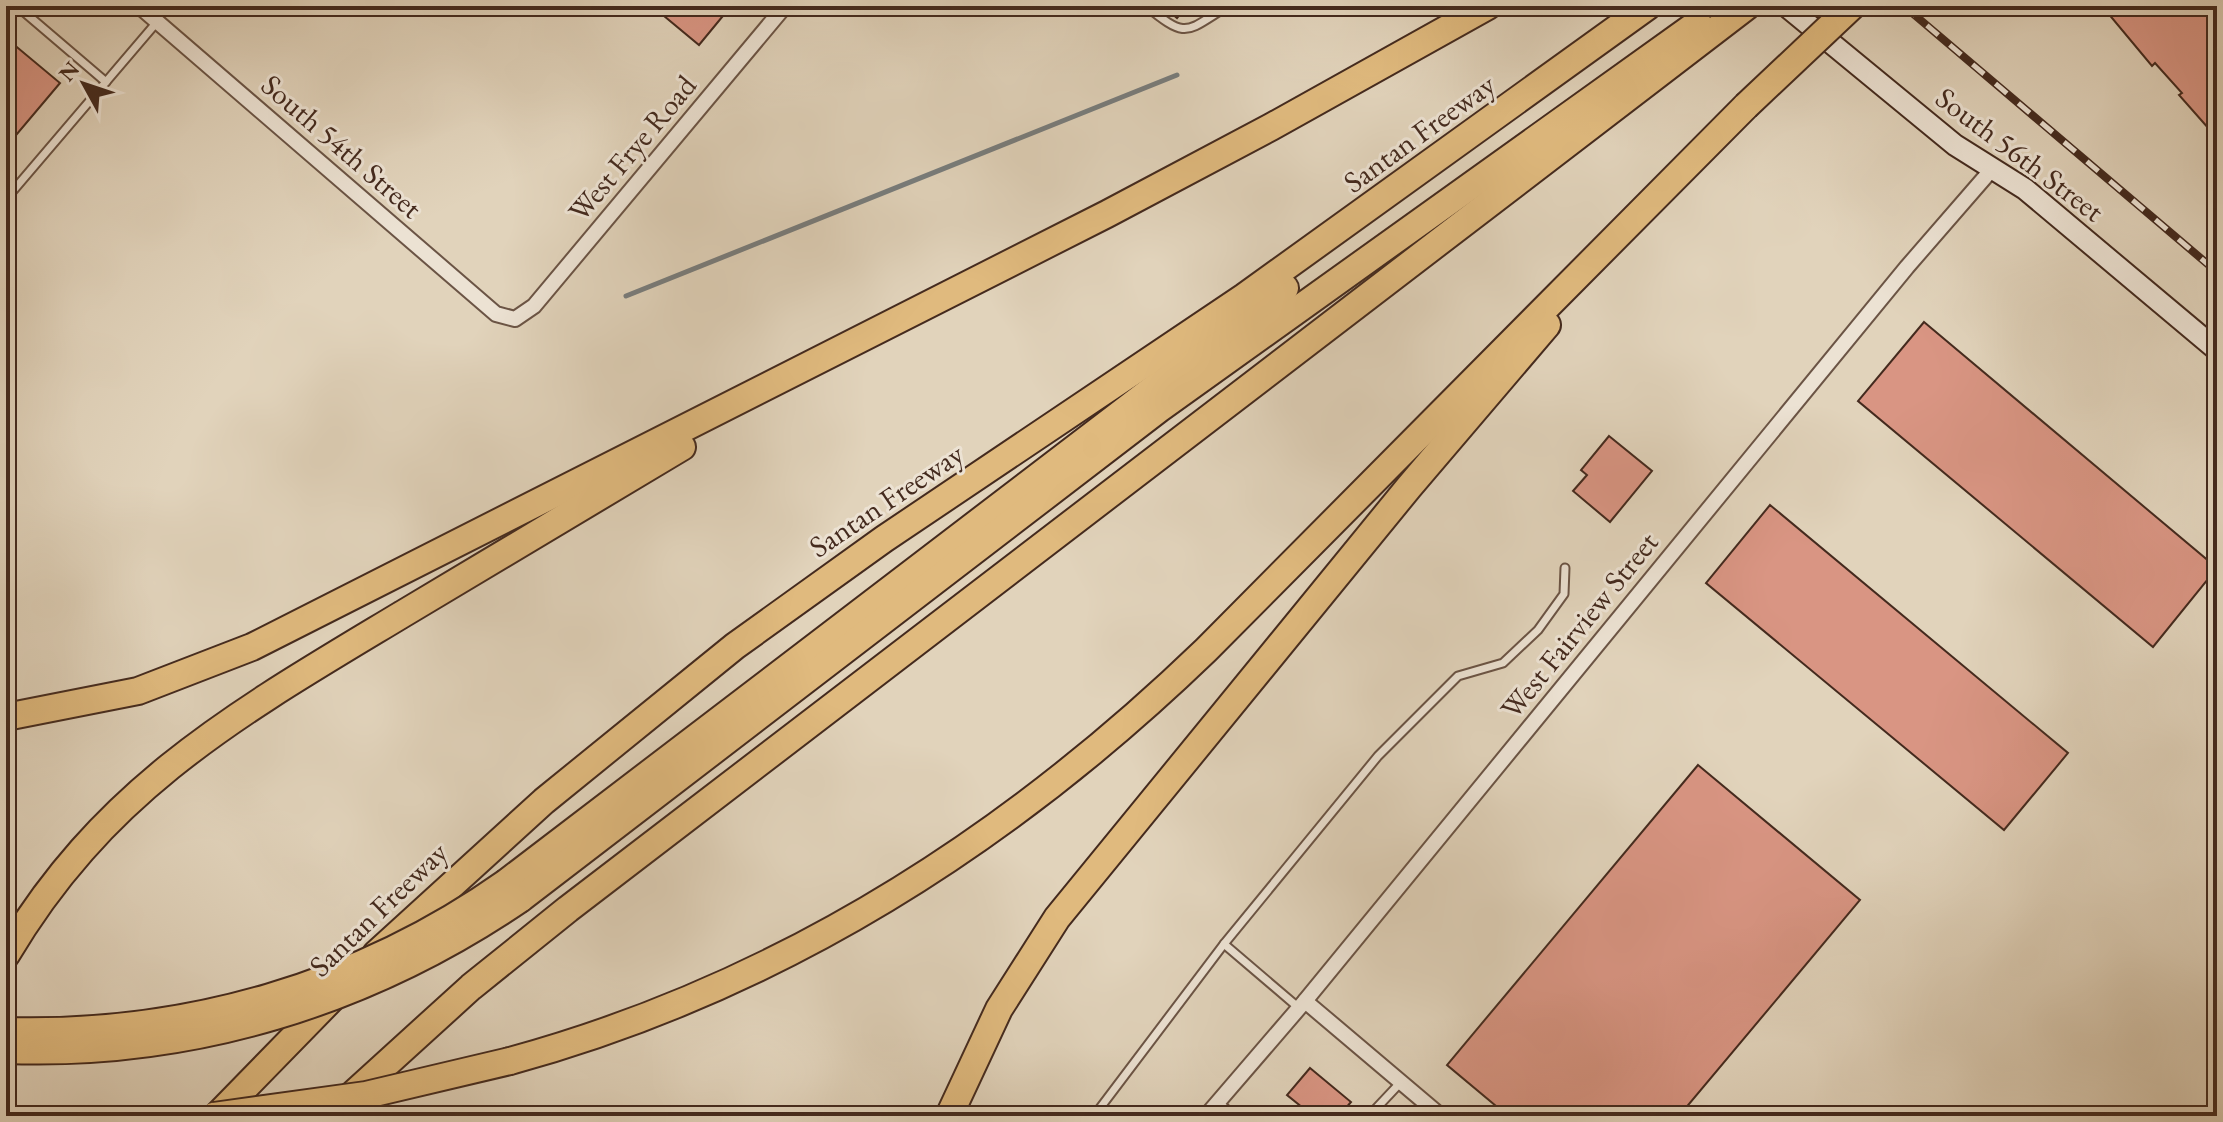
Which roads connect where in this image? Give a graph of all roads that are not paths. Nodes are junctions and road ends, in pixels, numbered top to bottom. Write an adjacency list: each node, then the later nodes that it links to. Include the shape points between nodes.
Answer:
1 (17, 6): 14 (lane)
2 (139, 6): 12 (street, South 54th Street)
3 (785, 6): 19 (street, West Frye Road, via 534,306)
4 (1146, 6): 5 (lane, via 1175,30 1188,30)
5 (1228, 6)
6 (1488, 6): 21 (highway, via 1188,171)
7 (1648, 6): 15 (highway, Santan Freeway)
8 (1725, 6): 13 (highway)
9 (1747, 6): 13 (highway)
10 (1786, 6): 16 (main road, South 56th Street, via 1955,145)
11 (1852, 6): 18 (highway, bridge)
12 (157, 22): 14 (lane); 19 (street, South 54th Street, via 496,314)
13 (1679, 45): 24 (highway, via 1197,381); 33 (highway, via 568,909 471,987)
14 (106, 82): 17 (lane)
15 (1470, 137): 24 (highway, via 1256,311); 32 (highway, Santan Freeway, via 1231,306 884,539 710,665 590,761 452,883)
16 (1993, 168): 20 (main road, South 56th Street); 27 (street, West Fairview Street)
17 (6, 199)
18 (1629, 222): 32 (highway, bridge, via 1137,715 1041,795 941,867 808,944 651,1015 510,1061 366,1095); 34 (highway, via 1057,918 999,1009)
19 (515, 319)
20 (2217, 350)
21 (799, 370): 23 (highway, via 223,660 127,694); 26 (highway, via 700,436 216,729 129,801 56,882)
22 (1565, 568): 25 (lane, via 1564,594 1538,630 1503,663 1458,676 1378,756)
23 (6, 717)
24 (514, 890): 28 (highway, bridge, via 331,977 278,996 157,1023); 29 (highway, bridge, via 413,963 295,1012 140,1046)
25 (1224, 944): 27 (lane); 35 (lane)
26 (6, 955)
27 (1302, 1004): 30 (street); 31 (street, West Fairview Street)
28 (6, 1031)
29 (6, 1050)
30 (1401, 1082): 38 (lane); 39 (street)
31 (1218, 1102): 36 (street, West Fairview Street); 37 (lane)
32 (215, 1116)
33 (329, 1116)
34 (949, 1116)
35 (1094, 1116)
36 (1206, 1116)
37 (1234, 1116)
38 (1369, 1116)
39 (1441, 1116)

